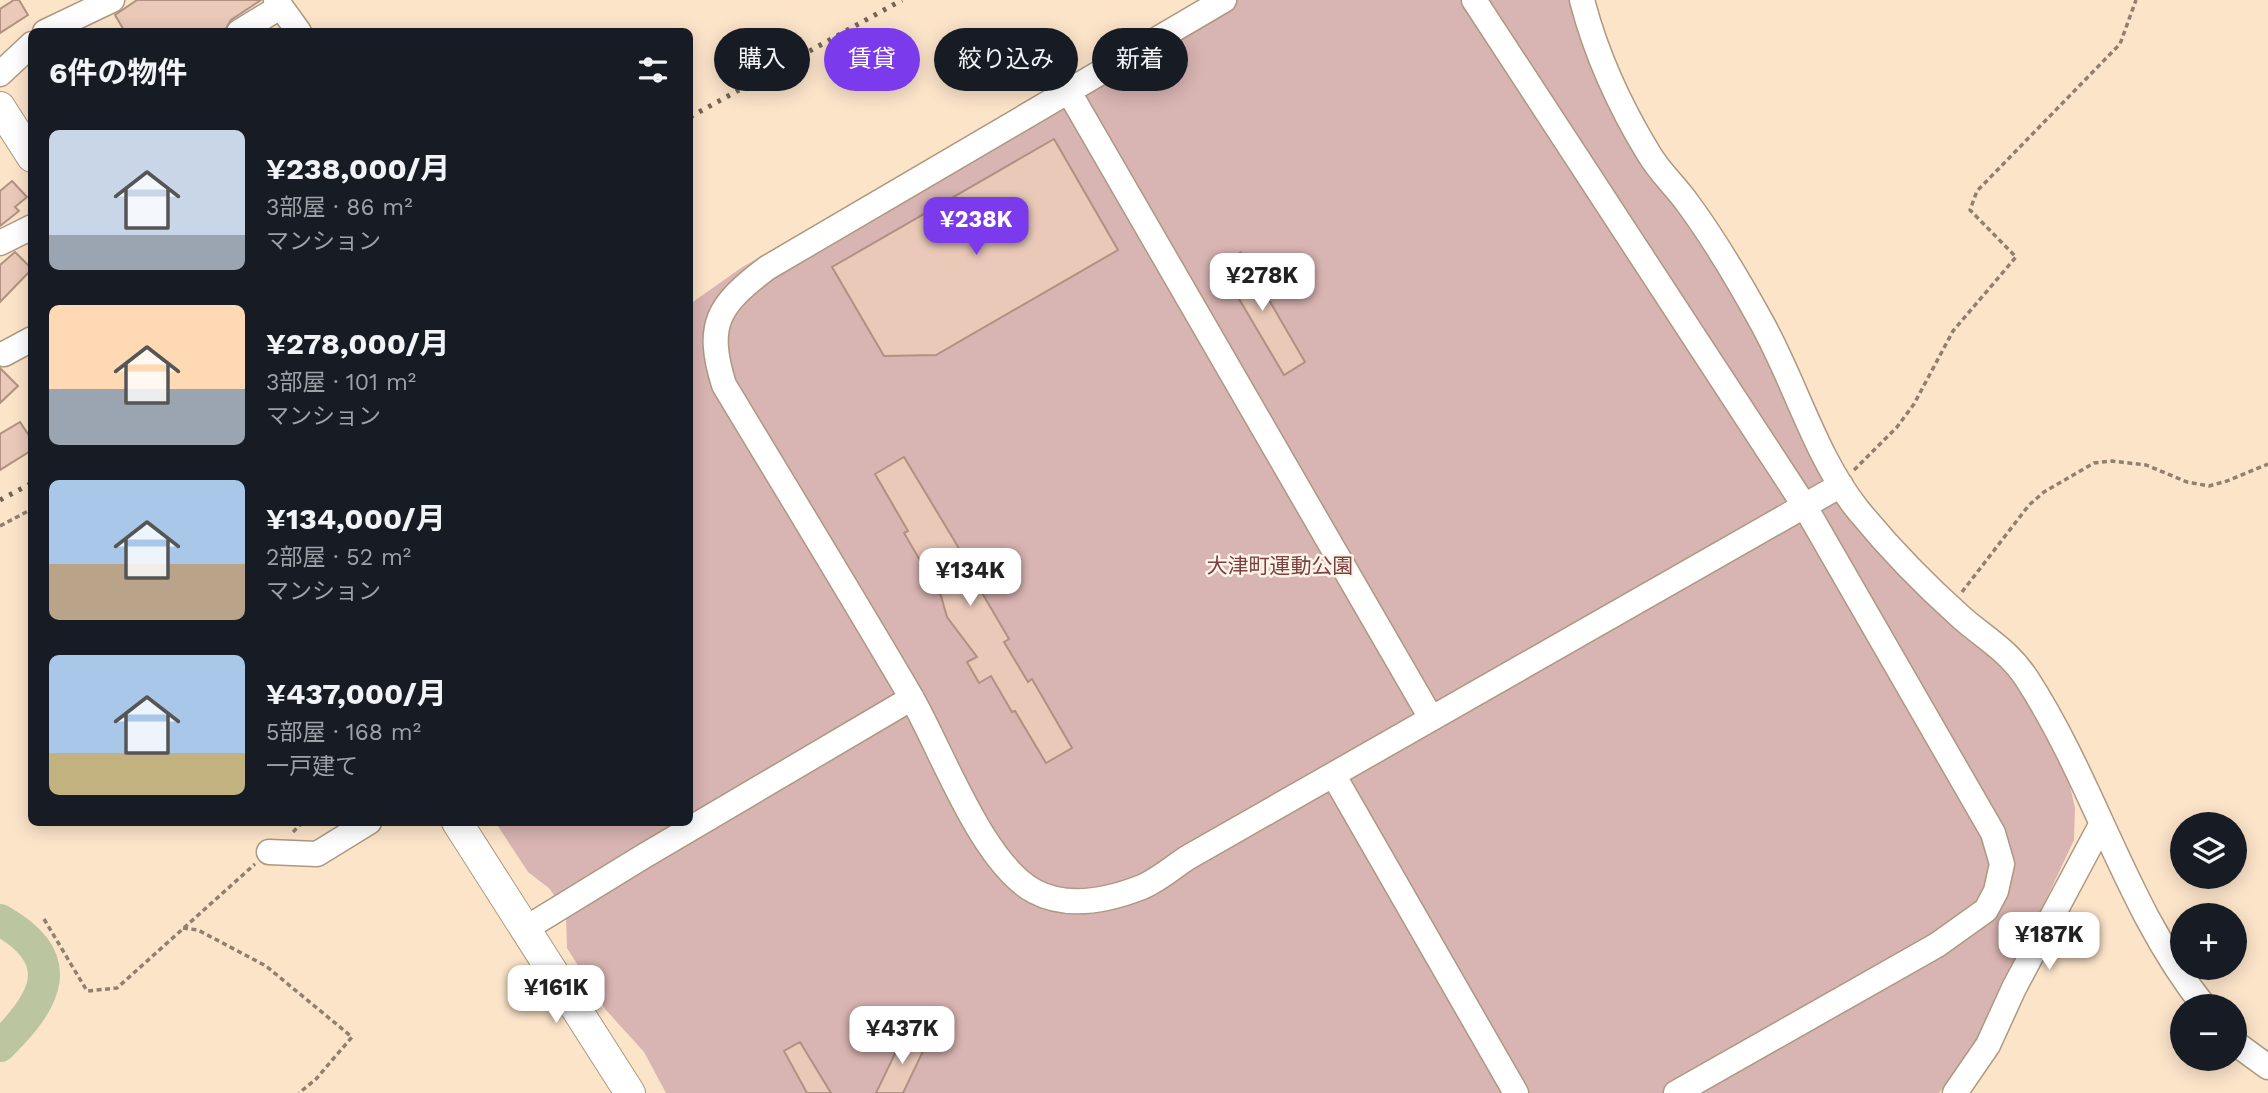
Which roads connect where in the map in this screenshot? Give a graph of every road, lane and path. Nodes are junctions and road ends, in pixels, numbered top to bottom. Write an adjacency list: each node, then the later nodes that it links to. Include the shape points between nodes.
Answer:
1 (113, 0): 7 (street)
2 (1224, 0): 12 (street)
3 (1474, 0): 21 (street)
4 (1582, 0): 20 (street, via 1598,55 1626,112 1650,156 1727,260 1776,348)
5 (2136, 0): 20 (path, via 2120,44 1977,191 1970,210 2016,257 1954,331 1898,427)
6 (278, 4): 8 (street); 9 (street)
7 (54, 28)
8 (245, 28)
9 (296, 28)
10 (28, 48): 11 (street)
11 (0, 74)
12 (1069, 92): 25 (street, via 767,268 734,293 716,324 715,357 724,385); 26 (street)
13 (0, 107): 14 (main road)
14 (28, 151)
15 (28, 229): 16 (street)
16 (0, 243)
17 (28, 341): 18 (street)
18 (4, 354)
19 (2268, 464): 24 (path, via 2210,486 2146,465 2094,463 2029,505)
20 (1841, 485): 21 (street); 24 (street, via 1857,509)
21 (1804, 505): 26 (street); 42 (street, via 1993,833 2002,864 1986,910 1937,945)
22 (28, 511): 23 (path)
23 (0, 526)
24 (1950, 607): 28 (street, via 1999,645 2026,677 2067,749)
25 (912, 698): 27 (street, via 987,843 1012,873 1032,890 1051,898 1094,901 1144,886); 35 (street)
26 (1432, 718): 27 (street)
27 (1334, 776): 41 (street)
28 (2101, 825): 36 (street, via 2138,901); 43 (street, via 1988,1045)
29 (298, 826): 32 (path)
30 (362, 826): 32 (street, via 317,854)
31 (460, 826): 35 (main road)
32 (269, 852): 34 (path)
33 (44, 919): 34 (path, via 88,991 117,988)
34 (183, 928): 39 (path, via 198,930 267,966 352,1037)
35 (525, 929): 40 (main road)
36 (2194, 994)
37 (2247, 1052): 38 (street)
38 (2268, 1067)
39 (299, 1093)
40 (630, 1093)
41 (1516, 1093)
42 (1676, 1093)
43 (1955, 1093)

